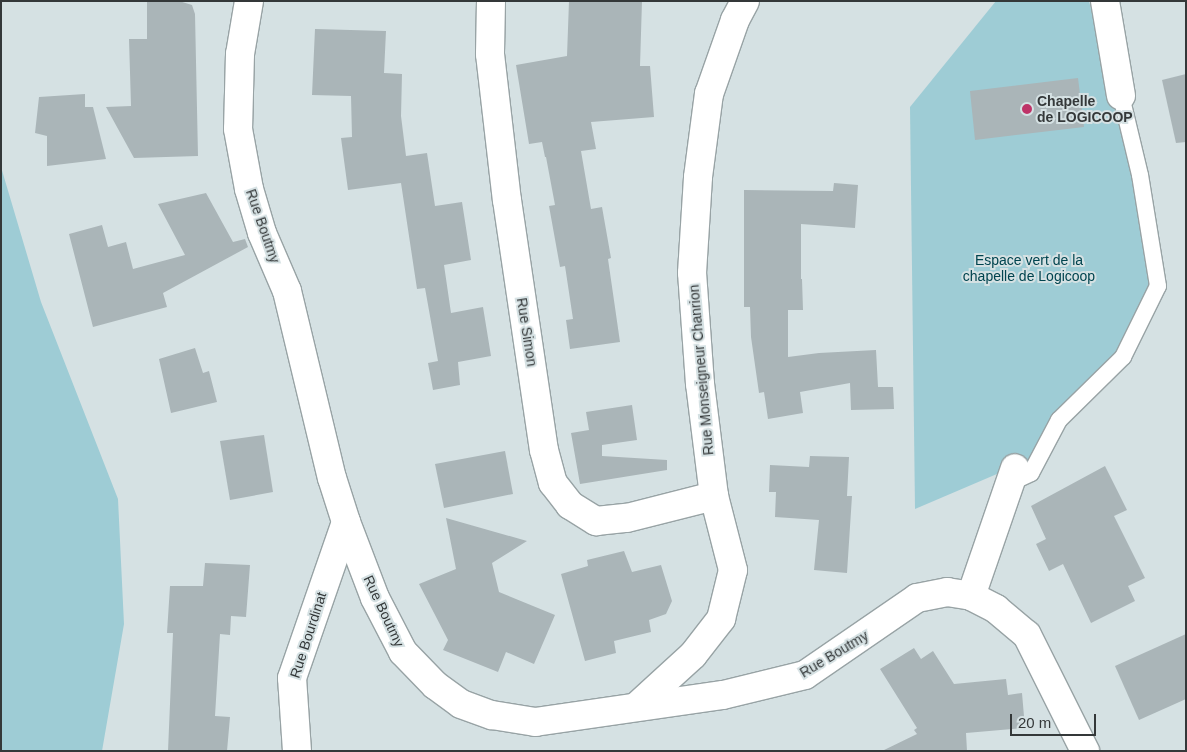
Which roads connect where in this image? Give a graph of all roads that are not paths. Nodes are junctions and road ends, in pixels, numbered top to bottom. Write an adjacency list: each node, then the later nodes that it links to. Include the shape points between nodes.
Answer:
1 (249, 1): 8 (street, Rue Boutmy, via 240,54 238,129 249,189 262,232 287,291 332,478)
2 (491, 1): 7 (street, Rue Simon, via 490,54 507,200 544,450 553,483 570,505 596,521 628,518)
3 (745, 1): 7 (street, Rue Monseigneur Chanrion, via 709,94 698,176 692,273 700,384)
4 (1105, 1): 5 (street)
5 (1122, 96): 6 (lane, via 1140,175 1158,286 1122,357 1060,420 1031,473)
6 (1012, 475): 9 (street)
7 (714, 496): 10 (street, Rue Monseigneur Chanrion, via 733,570 722,619 693,655)
8 (346, 522): 10 (street, Rue Boutmy, via 375,598 403,652 435,685 461,704 535,722); 11 (street, Rue Bourdinat, via 292,678)
9 (971, 596): 10 (street, Rue Boutmy, via 947,592 917,598 806,674 723,695); 12 (street, Rue Boutmy, via 996,609 1026,635)
10 (636, 707)
11 (297, 751)
12 (1085, 751)

